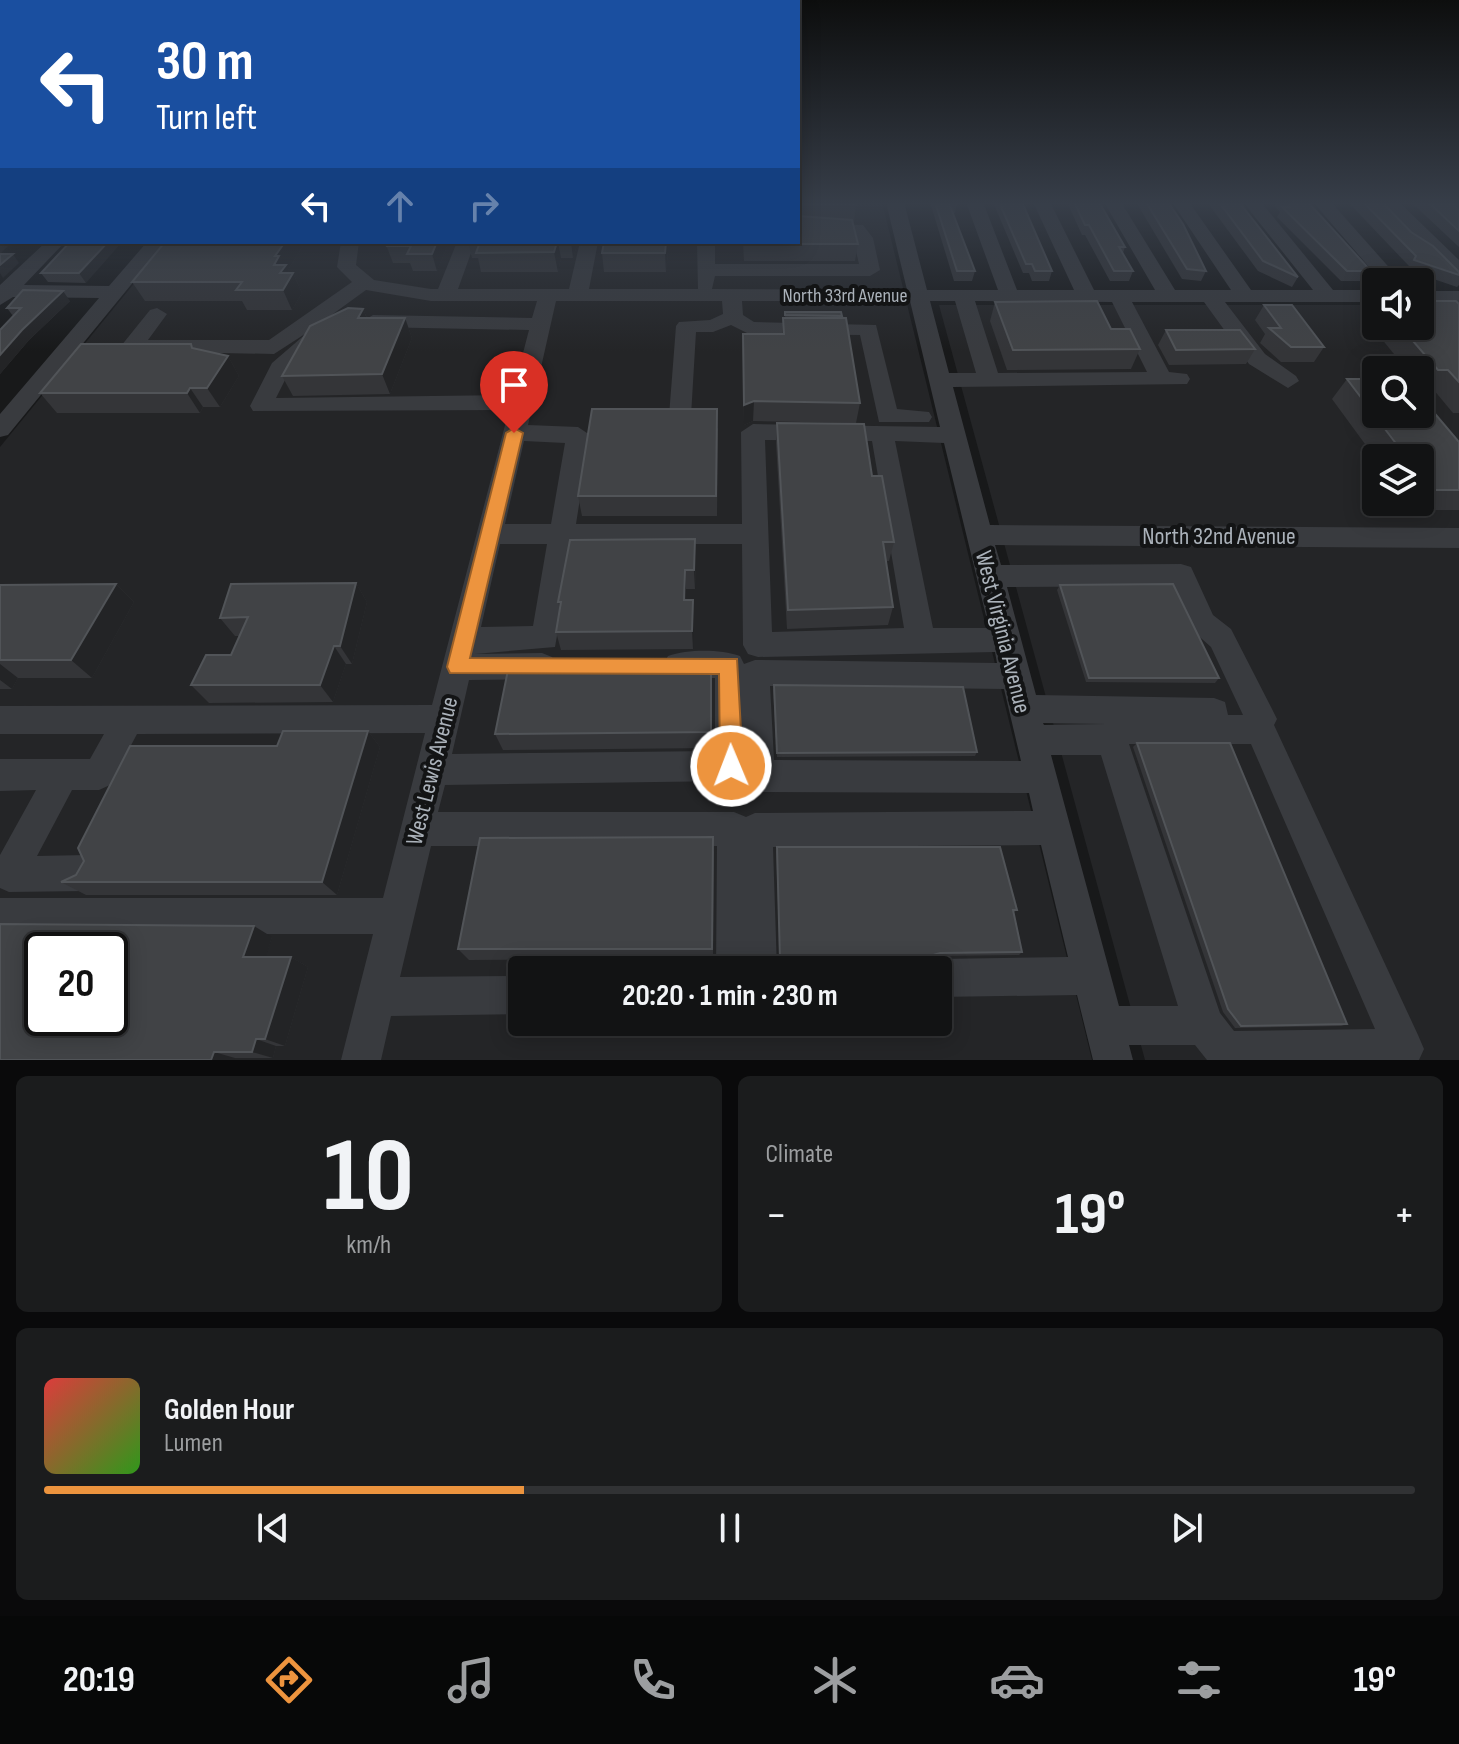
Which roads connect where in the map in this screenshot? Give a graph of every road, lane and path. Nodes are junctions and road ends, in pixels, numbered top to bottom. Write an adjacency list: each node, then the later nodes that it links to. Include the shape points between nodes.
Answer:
1 (46, 251): 22 (street)
2 (149, 251): 20 (street)
3 (348, 251): 19 (street, via 346,267)
4 (462, 251): 23 (street)
5 (587, 251): 24 (street)
6 (706, 251): 17 (street)
7 (866, 251): 17 (street, via 870,270)
8 (908, 251): 26 (street, West Virginia Avenue)
9 (993, 251): 28 (street)
10 (1065, 251): 29 (street)
11 (1142, 251): 31 (street)
12 (1214, 251): 33 (street)
13 (1292, 251): 34 (street)
14 (1365, 251): 16 (street)
15 (1439, 251): 18 (street)
16 (1380, 268)
17 (705, 270): 25 (street)
18 (1459, 271)
19 (365, 282): 21 (street, North 33rd Avenue); 40 (street, via 274,347 132,346)
20 (115, 292): 22 (street); 48 (street)
21 (410, 292): 23 (street, North 33rd Avenue); 41 (street)
22 (2, 294)
23 (446, 295): 39 (street, North 33rd Avenue)
24 (578, 295): 25 (street, North 33rd Avenue); 39 (street, North 33rd Avenue)
25 (704, 295): 38 (street, North 33rd Avenue)
26 (919, 296): 27 (street, North 33rd Avenue); 38 (street, North 33rd Avenue); 42 (street, West Virginia Avenue)
27 (963, 296): 28 (street, North 33rd Avenue); 43 (street)
28 (1010, 296): 29 (street, North 33rd Avenue)
29 (1087, 296): 30 (street, North 33rd Avenue)
30 (1119, 296): 31 (street, North 33rd Avenue); 43 (street, via 1171,379)
31 (1169, 296): 32 (street, North 33rd Avenue)
32 (1210, 296): 33 (street, North 33rd Avenue); 44 (street, via 1257,359)
33 (1245, 296): 34 (street, North 33rd Avenue)
34 (1328, 296): 35 (street, North 33rd Avenue)
35 (1362, 296)
36 (1434, 297): 37 (street)
37 (1459, 297)
38 (732, 306): 46 (street, via 713,326 686,326); 47 (street, via 749,328 869,329 887,417)
39 (544, 310): 41 (street); 45 (street, West Lewis Avenue)
40 (157, 314)
41 (395, 322): 45 (street, via 356,319 328,328 280,368 261,406)
42 (939, 380): 43 (street); 47 (street, West Virginia Avenue)
43 (989, 380)
44 (1288, 381)
45 (522, 402): 49 (street, West Lewis Avenue)
46 (680, 416)
47 (951, 426): 50 (street); 54 (street, West Virginia Avenue)
48 (0, 429)
49 (514, 433): 51 (street, West Lewis Avenue); 52 (street, via 578,435)
50 (882, 433): 53 (street, via 753,432); 57 (street)
51 (489, 534): 52 (street); 59 (street, West Lewis Avenue)
52 (561, 534): 53 (street); 59 (street, via 545,638)
53 (754, 534): 57 (street, via 758,645)
54 (978, 535): 55 (street, North 32nd Avenue); 56 (street, West Virginia Avenue)
55 (1459, 538)
56 (989, 576): 58 (street, West Virginia Avenue); 65 (street, via 1181,575 1203,623 1221,638)
57 (921, 640): 58 (street)
58 (1005, 640): 62 (street, West Virginia Avenue)
59 (461, 653): 60 (street); 64 (street, West Lewis Avenue)
60 (578, 666)
61 (654, 666): 70 (street, via 730,665 731,766)
62 (1014, 676): 68 (street, West Virginia Avenue); 73 (street, via 755,673 758,776)
63 (1214, 712): 68 (street)
64 (444, 719): 67 (street); 70 (street, West Lewis Avenue)
65 (1261, 719)
66 (0, 720): 67 (street)
67 (128, 720): 71 (street, via 99,774)
68 (1027, 725): 69 (street); 73 (street, West Virginia Avenue)
69 (1112, 740): 85 (street); 85 (street, via 1122,730 1260,729 1404,1049 1225,1051)
70 (432, 770): 75 (street, West Lewis Avenue)
71 (63, 774): 72 (street); 76 (street, via 9,874)
72 (0, 775)
73 (1041, 777): 74 (street, West Virginia Avenue)
74 (1053, 828): 80 (street, via 755,830); 81 (street, West Virginia Avenue)
75 (417, 829): 78 (street, West Lewis Avenue); 79 (street, via 734,829)
76 (87, 873)
77 (0, 916): 78 (street)
78 (396, 916): 84 (street, West Lewis Avenue)
79 (735, 956)
80 (758, 956)
81 (1092, 976): 82 (street); 86 (street, West Virginia Avenue)
82 (952, 978)
83 (508, 995): 84 (street)
84 (377, 997): 87 (street, West Lewis Avenue)
85 (1204, 1025): 86 (street)
86 (1109, 1043)
87 (361, 1060)

